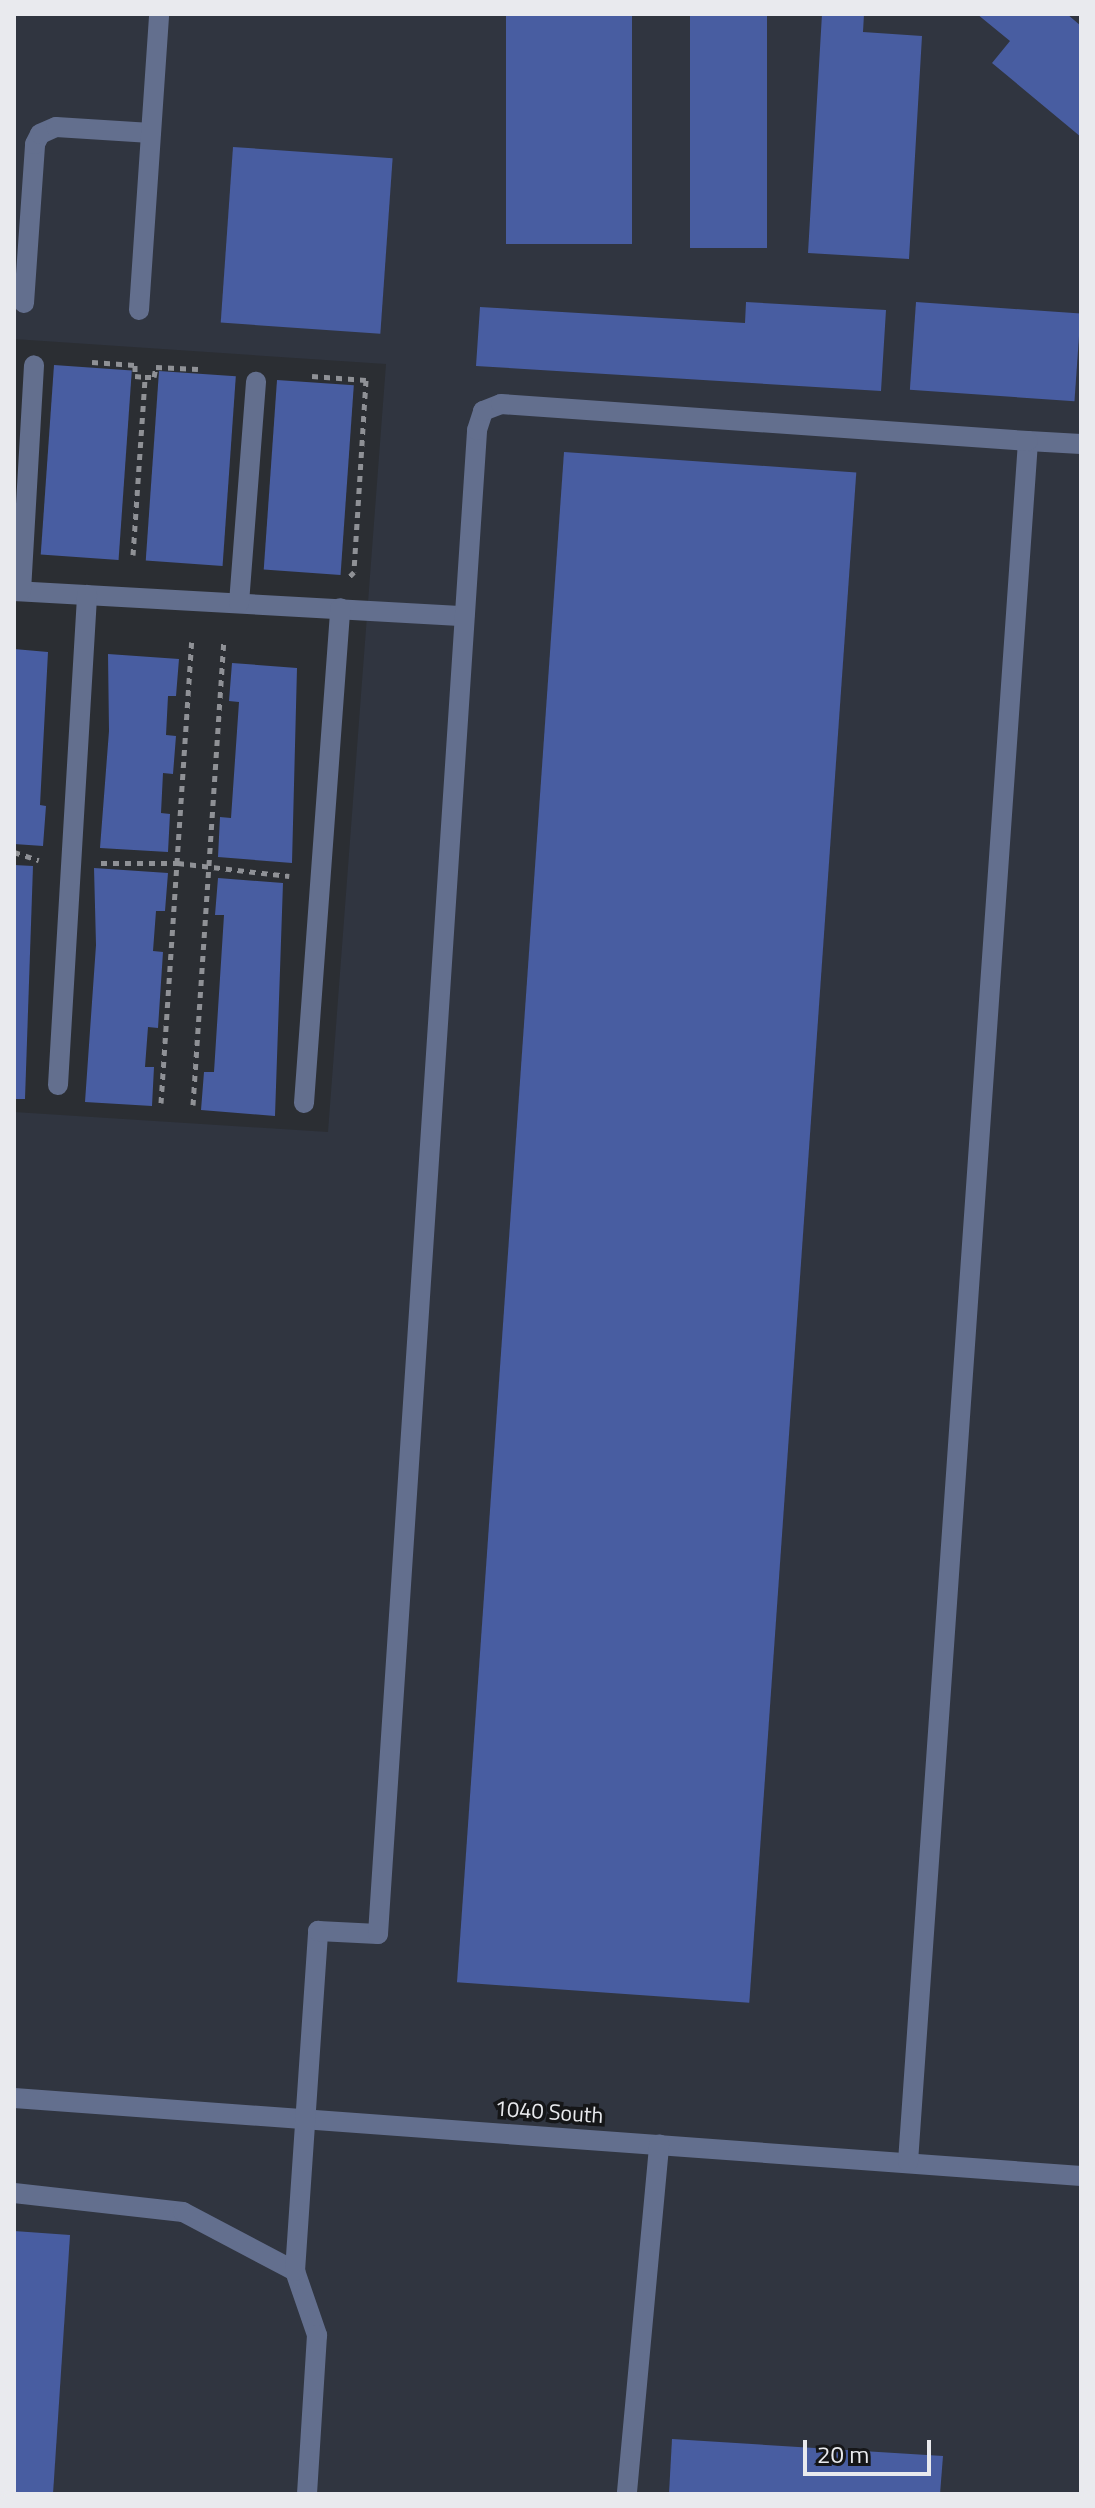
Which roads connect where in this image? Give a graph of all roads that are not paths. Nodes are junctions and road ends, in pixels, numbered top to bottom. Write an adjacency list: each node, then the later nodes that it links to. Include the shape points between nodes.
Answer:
1 (159, 14): 2 (street)
2 (151, 133): 3 (street, via 56,127 40,134 35,144); 4 (street)
3 (24, 303)
4 (139, 310)
5 (34, 365): 9 (street)
6 (256, 382): 11 (street)
7 (1028, 441): 8 (street); 13 (street, via 501,404 483,411 477,430); 19 (street)
8 (1081, 444)
9 (17, 591): 10 (street)
10 (87, 595): 11 (street); 14 (street)
11 (239, 603): 12 (street)
12 (340, 608): 13 (street); 15 (street)
13 (464, 616): 17 (street, via 378,1934 318,1931)
14 (58, 1085)
15 (304, 1103)
16 (14, 2098): 17 (street, 1040 South)
17 (304, 2119): 18 (street, 1040 South); 22 (street)
18 (659, 2144): 19 (street, 1040 South); 23 (street)
19 (908, 2162): 20 (street, 1040 South)
20 (1081, 2176)
21 (14, 2193): 22 (street, via 183,2212)
22 (295, 2271): 24 (street, via 317,2335)
23 (627, 2492)
24 (307, 2494)

